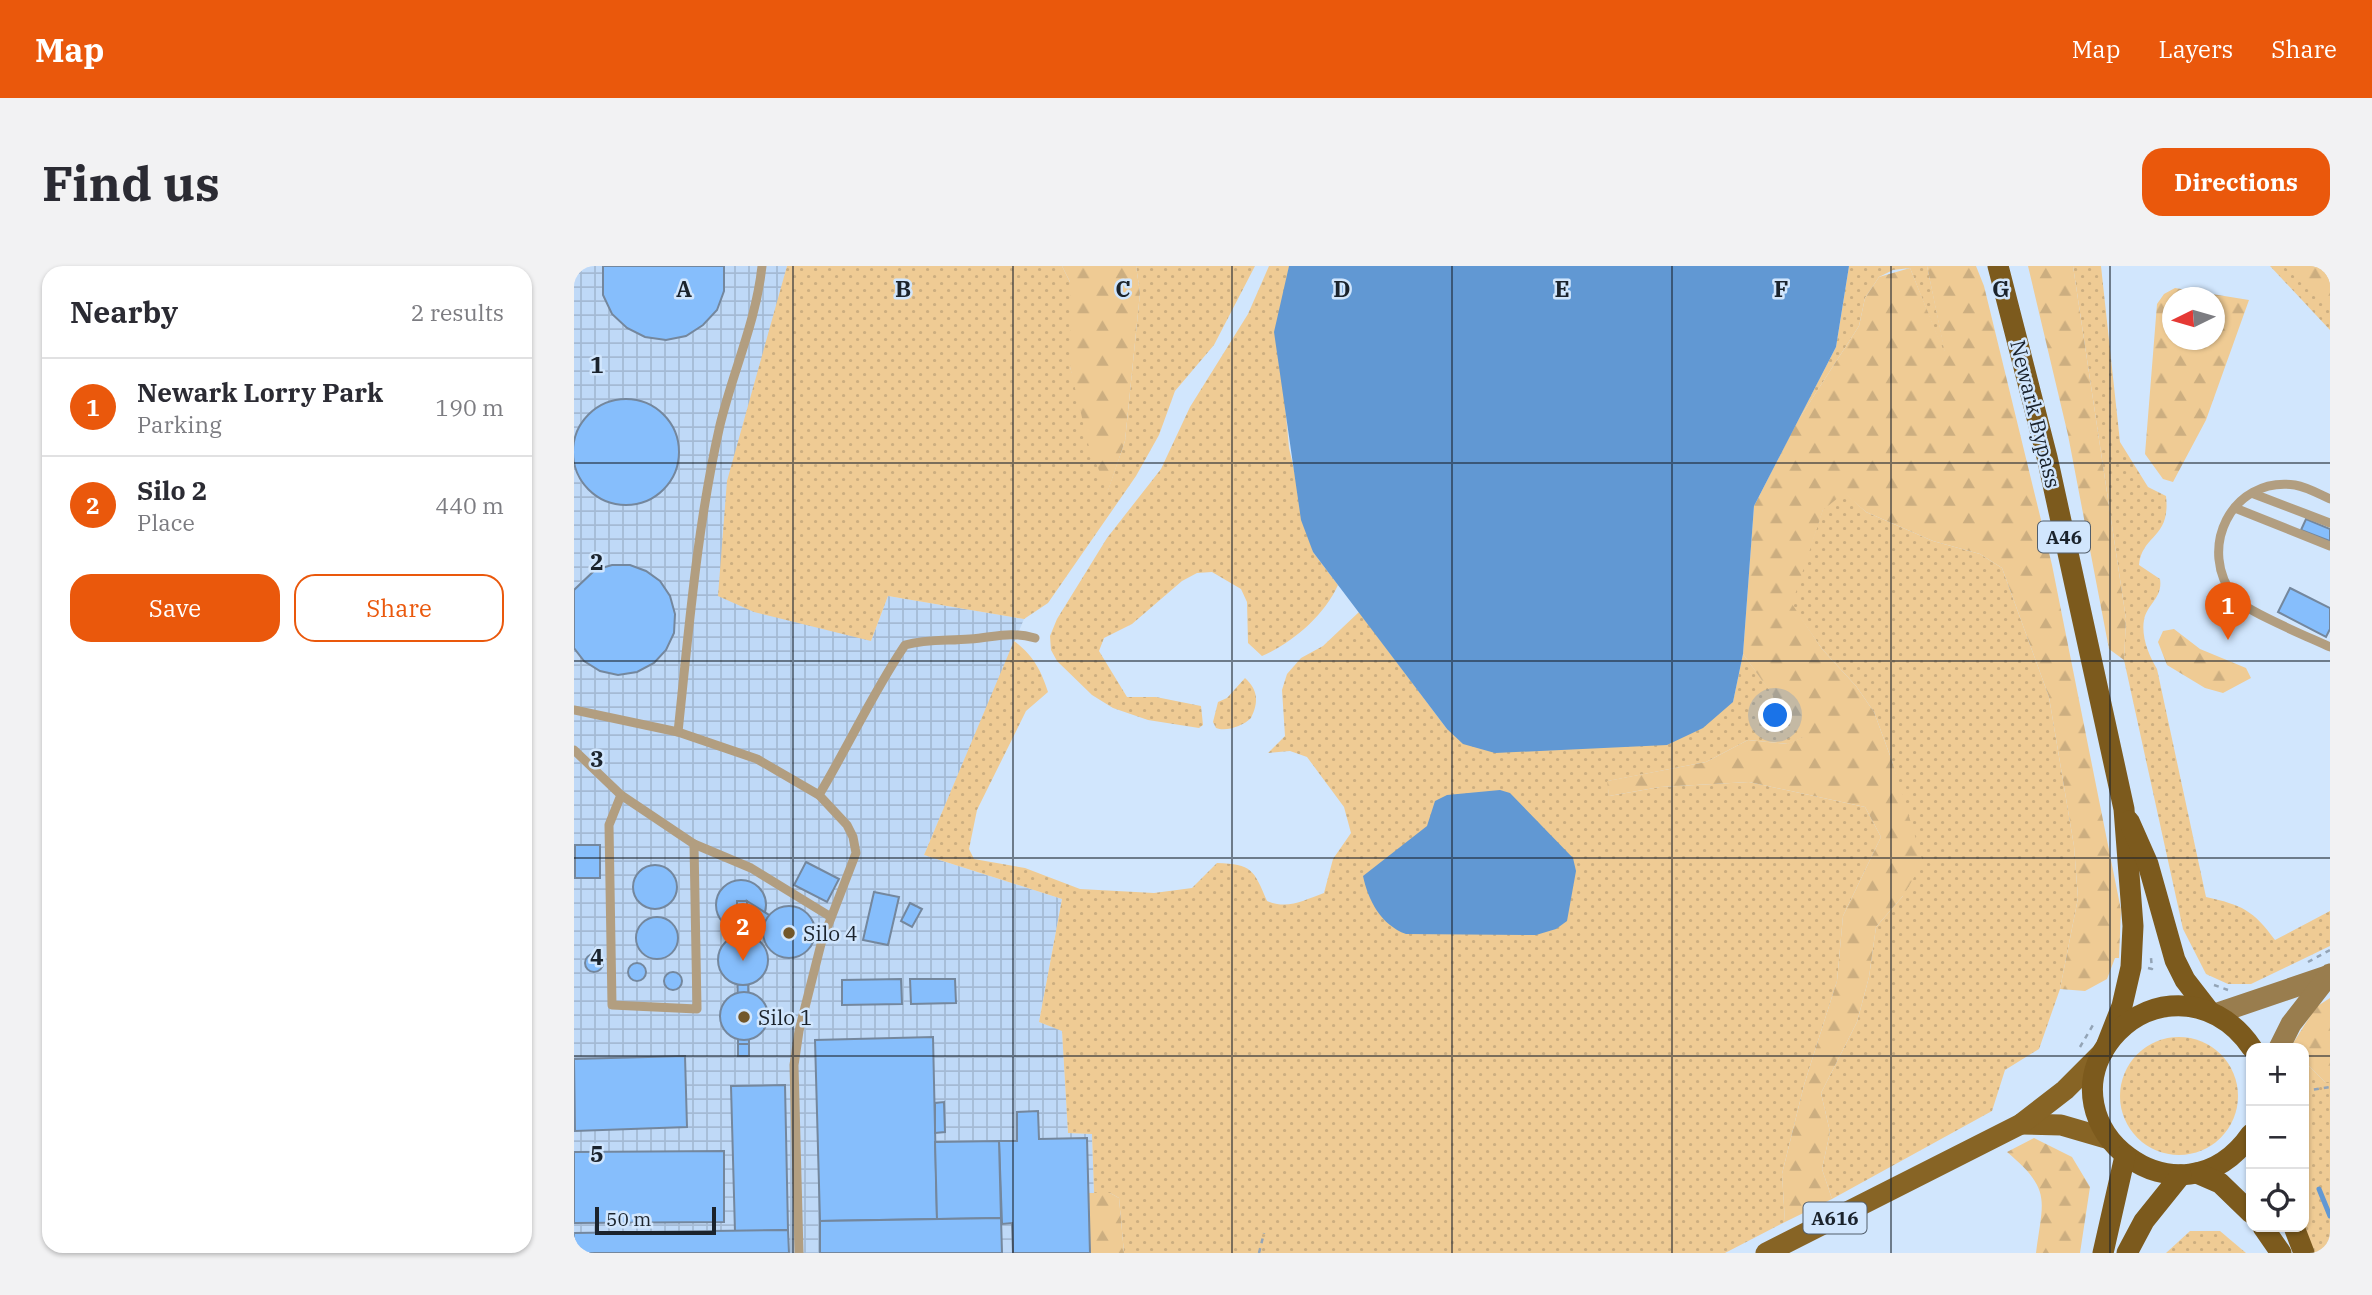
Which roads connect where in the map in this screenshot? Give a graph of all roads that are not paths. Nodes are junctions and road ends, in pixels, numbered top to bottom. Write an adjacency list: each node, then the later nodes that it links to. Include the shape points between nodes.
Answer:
1 (762, 266): 11 (lane, via 758,303 721,424 698,546)
2 (1998, 266): 15 (highway, Newark Bypass / A46, via 2047,457)
3 (2254, 494): 4 (lane, via 2279,485 2296,485); 5 (lane); 6 (lane)
4 (2330, 499)
5 (2235, 508): 7 (lane); 9 (lane, via 2224,519 2217,546 2222,577 2236,600)
6 (2330, 523)
7 (2330, 546)
8 (1035, 638): 14 (lane, via 1012,632 905,645)
9 (2330, 647)
10 (574, 710): 11 (lane)
11 (678, 732): 14 (lane, via 757,759)
12 (574, 750): 13 (lane)
13 (621, 795): 16 (lane); 16 (lane, via 608,825 612,1005 697,1009)
14 (819, 795): 17 (lane, via 847,825 856,853)
15 (2124, 809): 19 (highway, Newark Bypass / A46, via 2148,864 2175,960); 22 (highway, Newark Bypass / A46, via 2133,926 2131,967)
16 (694, 844): 17 (lane, via 751,868)
17 (831, 917): 31 (lane, via 794,1065)
18 (2328, 975): 19 (main road); 21 (main road)
19 (2212, 1013): 20 (highway, via 2235,1027); 22 (highway, via 2175,1006 2149,1011 2125,1024)
20 (2248, 1043)
21 (2282, 1043)
22 (2105, 1048): 23 (main road, A616, via 2065,1090); 24 (highway, Newark Bypass, via 2096,1069 2094,1097)
23 (2021, 1124): 24 (main road, A616, via 2061,1125); 32 (main road, A616)
24 (2109, 1139): 26 (highway)
25 (2246, 1140): 27 (highway, via 2231,1157)
26 (2125, 1156): 27 (highway, via 2151,1171); 33 (highway)
27 (2189, 1174): 28 (highway, via 2220,1183); 34 (highway, via 2144,1221)
28 (2246, 1208)
29 (2266, 1232): 35 (highway)
30 (2296, 1232): 36 (highway)
31 (799, 1253)
32 (1766, 1253)
33 (2103, 1253)
34 (2127, 1253)
35 (2281, 1253)
36 (2304, 1253)

